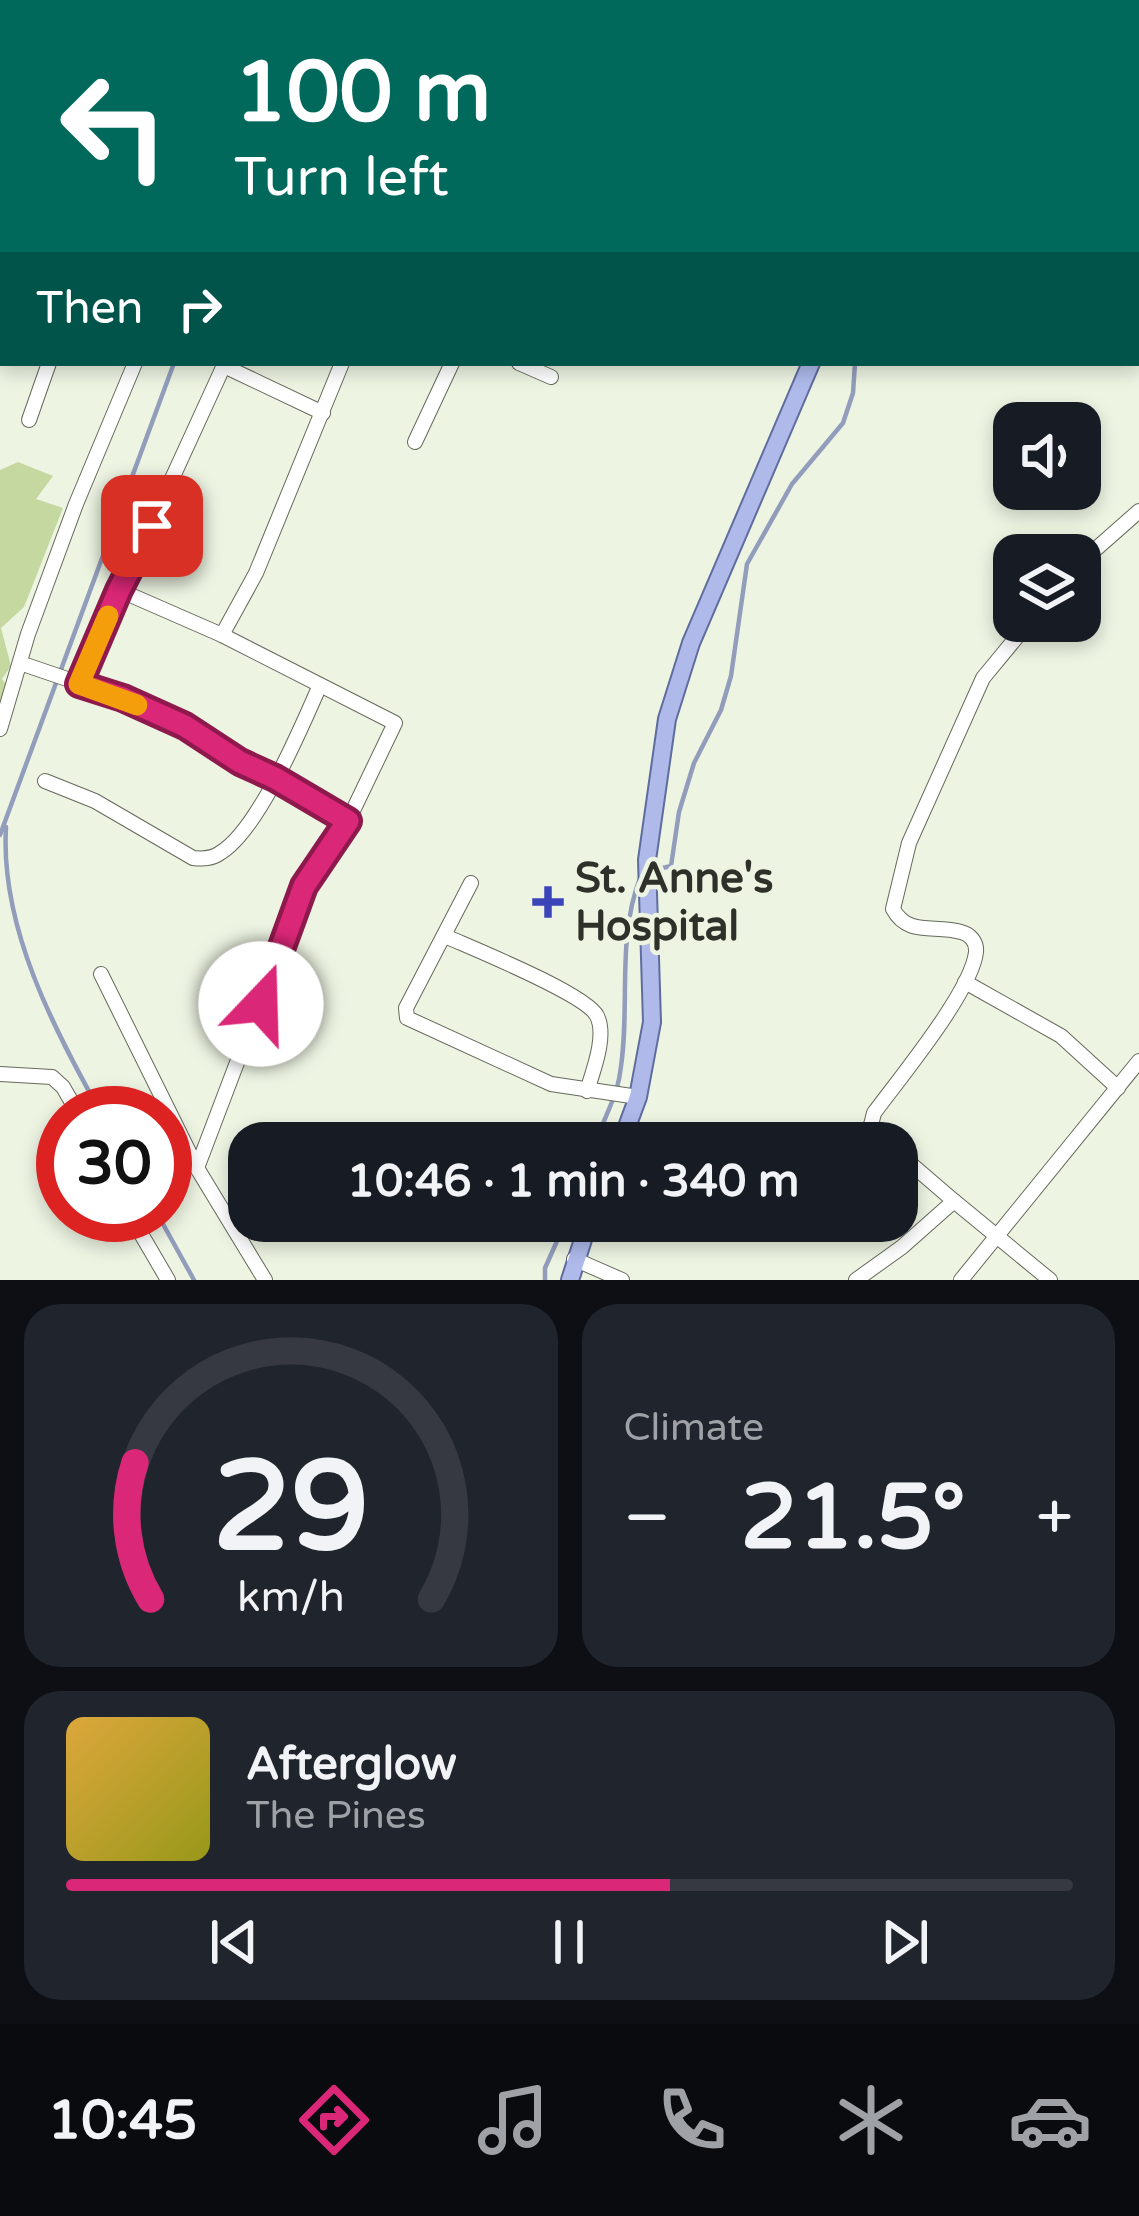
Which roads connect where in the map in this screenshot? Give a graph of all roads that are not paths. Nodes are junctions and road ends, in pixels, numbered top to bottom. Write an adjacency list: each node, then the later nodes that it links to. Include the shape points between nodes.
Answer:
1 (48, 366): 11 (street)
2 (135, 366): 18 (street)
3 (223, 366): 15 (street)
4 (228, 366): 10 (street)
5 (341, 366): 10 (street)
6 (451, 366): 12 (street)
7 (525, 366): 9 (street)
8 (810, 366): 34 (main road, via 691,644 668,719 647,870 652,1022)
9 (550, 377)
10 (323, 413): 16 (street)
11 (29, 420)
12 (415, 442)
13 (1139, 511): 14 (street)
14 (1101, 544)
15 (119, 590): 16 (street); 19 (street)
16 (222, 635): 20 (street)
17 (1013, 642): 28 (street, via 983,678 909,843 892,909 910,927 974,939)
18 (20, 663): 19 (street); 21 (street)
19 (72, 683): 22 (street, via 185,726)
20 (320, 685): 22 (street); 24 (street, via 395,723)
21 (0, 729)
22 (275, 778): 23 (street, via 232,844 208,859); 24 (street)
23 (45, 781)
24 (348, 821): 37 (street, via 304,886)
25 (471, 883): 26 (street)
26 (446, 936): 33 (street, via 596,1013); 33 (street, via 407,1018 551,1084)
27 (101, 974): 37 (street)
28 (965, 982): 32 (street, via 1061,1036); 36 (street)
29 (1139, 1061): 32 (street)
30 (0, 1074): 31 (street, via 52,1077)
31 (58, 1086)
32 (1118, 1088): 40 (street)
33 (592, 1090): 34 (street)
34 (638, 1097): 35 (main road)
35 (629, 1122)
36 (872, 1122)
37 (197, 1168): 45 (street)
38 (918, 1170): 39 (street)
39 (954, 1201): 40 (street); 48 (street)
40 (998, 1235): 49 (street); 50 (street)
41 (146, 1242): 44 (street)
42 (581, 1242): 43 (main road)
43 (574, 1259): 46 (main road); 47 (street)
44 (168, 1280)
45 (265, 1280)
46 (570, 1280)
47 (622, 1280)
48 (856, 1280)
49 (961, 1280)
50 (1050, 1280)

